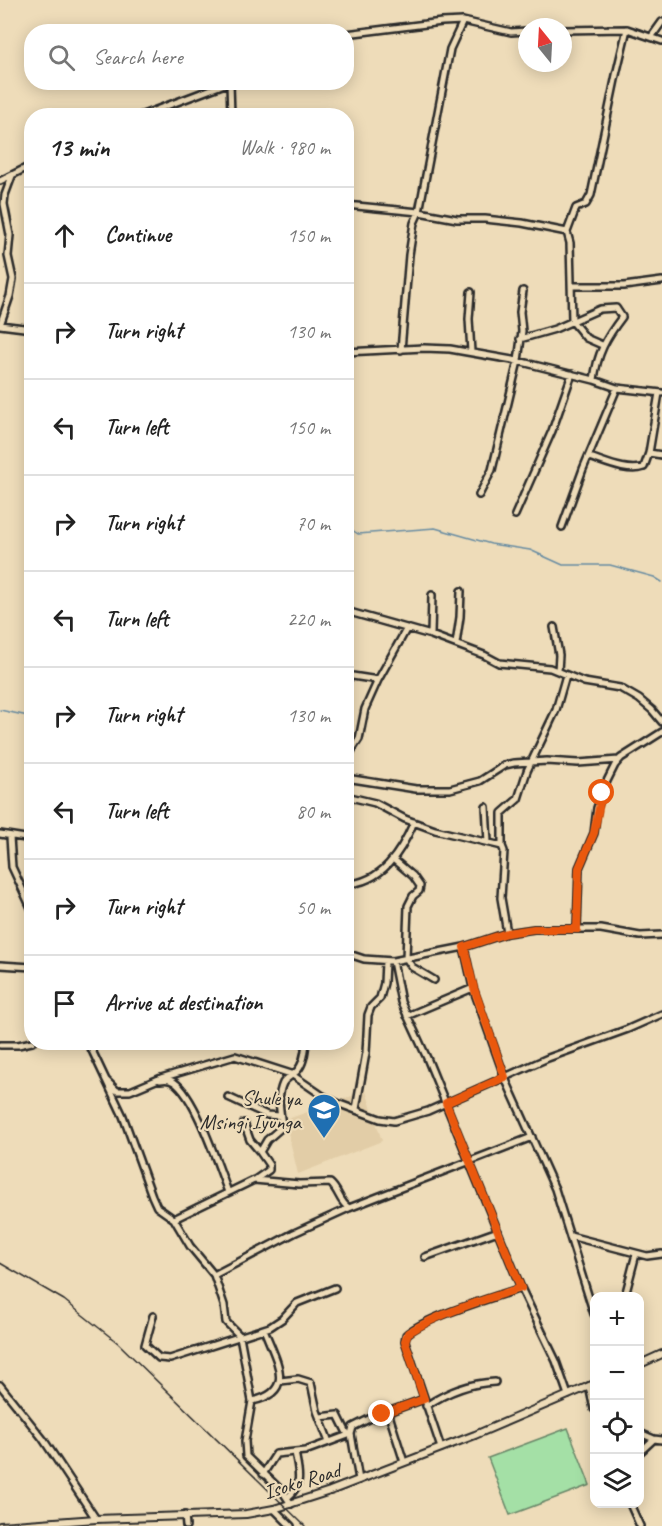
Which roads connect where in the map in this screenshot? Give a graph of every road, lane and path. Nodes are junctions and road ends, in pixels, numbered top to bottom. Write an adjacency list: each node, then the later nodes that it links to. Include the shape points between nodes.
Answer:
1 (462, 21): 5 (street); 6 (street); 17 (street, via 450,49)
2 (662, 22): 7 (street)
3 (627, 29): 4 (street); 7 (street); 18 (street, via 591,195 586,204 576,208)
4 (572, 30)
5 (518, 32)
6 (354, 33)
7 (652, 36): 8 (street)
8 (662, 41)
9 (210, 90): 11 (street)
10 (230, 90): 12 (street)
11 (157, 108)
12 (231, 108)
13 (24, 169): 14 (street)
14 (12, 176): 15 (street); 24 (street, via 4,204 13,279 0,325)
15 (0, 181)
16 (354, 206): 17 (street)
17 (419, 212): 18 (street); 27 (street, via 409,255)
18 (567, 232): 20 (street)
19 (662, 281): 20 (street)
20 (572, 286): 23 (street)
21 (523, 291): 25 (street)
22 (471, 292): 29 (street)
23 (572, 321): 25 (street); 26 (street, via 586,338); 26 (street, via 600,309 618,310 622,317)
24 (24, 328)
25 (520, 339): 30 (street)
26 (602, 345): 32 (street)
27 (401, 350): 28 (street); 29 (street)
28 (354, 352)
29 (471, 352): 30 (street)
30 (518, 361): 31 (street); 38 (street, via 492,470)
31 (572, 374): 32 (street); 39 (street, via 552,432)
32 (594, 380): 33 (street)
33 (617, 388): 34 (street); 37 (street)
34 (661, 393): 35 (street)
35 (649, 453): 36 (street); 37 (street, via 644,467 638,469)
36 (662, 456)
37 (589, 457): 40 (street)
38 (479, 495)
39 (515, 515)
40 (562, 527)
41 (461, 591): 47 (street)
42 (432, 595): 46 (street)
43 (354, 613): 45 (street)
44 (554, 627): 48 (street)
45 (407, 628): 46 (street); 51 (street)
46 (431, 635): 47 (street)
47 (456, 644): 48 (street, via 499,663)
48 (558, 671): 49 (street)
49 (566, 675): 52 (street, via 628,692); 56 (street, via 556,710)
50 (354, 676): 51 (street)
51 (378, 680): 54 (street)
52 (662, 722)
53 (662, 732): 55 (street)
54 (354, 747)
55 (620, 760): 56 (street); 69 (street, via 602,793 594,833 580,864)
56 (531, 762): 57 (street, via 505,765 480,781 450,789 416,789); 65 (street, via 518,799 502,813)
57 (354, 779)
58 (354, 798): 60 (street, via 375,803)
59 (486, 807): 64 (street)
60 (414, 822): 64 (street); 66 (street)
61 (0, 834): 62 (street)
62 (10, 837): 63 (street); 68 (street, via 15,874)
63 (24, 838)
64 (488, 842): 65 (street)
65 (502, 846): 70 (street, via 501,898)
66 (393, 859): 67 (street, via 368,880); 74 (street, via 420,886 408,906)
67 (354, 884)
68 (24, 893)
69 (577, 929): 70 (street); 71 (street)
70 (507, 933): 72 (street)
71 (662, 935)
72 (464, 947): 74 (street); 80 (street)
73 (354, 956): 76 (street)
74 (406, 958): 75 (street); 79 (street, via 412,967)
75 (393, 961): 76 (street); 82 (street, via 397,990)
76 (385, 962): 93 (street, via 380,998 371,1007 366,1024 366,1053)
77 (0, 965): 78 (street)
78 (24, 966)
79 (434, 980)
80 (474, 988): 82 (street); 88 (street)
81 (662, 1014): 88 (street)
82 (407, 1016): 92 (street)
83 (24, 1044): 84 (street)
84 (0, 1045)
85 (92, 1050): 89 (street)
86 (305, 1050): 87 (street, via 297,1072)
87 (291, 1074): 90 (street, via 231,1056); 93 (street, via 323,1096); 94 (street, via 282,1088)
88 (505, 1077): 92 (street); 96 (street)
89 (106, 1080): 90 (street, via 122,1092); 102 (street, via 157,1207)
90 (156, 1081): 100 (street, via 173,1081 188,1099)
91 (228, 1097): 94 (street, via 267,1115)
92 (446, 1103): 93 (street, via 394,1121); 98 (street)
93 (356, 1109)
94 (280, 1116): 97 (street, via 282,1127)
95 (244, 1123): 97 (street)
96 (532, 1137): 98 (street); 104 (street, via 551,1178)
97 (260, 1152): 99 (street, via 269,1170)
98 (470, 1162): 101 (street); 103 (street)
99 (254, 1180): 100 (street); 101 (street, via 330,1183)
100 (228, 1192): 102 (street)
101 (349, 1208): 108 (street)
102 (174, 1219): 108 (street)
103 (498, 1232): 107 (street); 110 (street)
104 (570, 1236): 105 (street); 112 (street)
105 (636, 1254): 106 (street); 111 (street)
106 (662, 1254)
107 (425, 1257)
108 (214, 1275): 115 (street, via 226,1322)
109 (335, 1288): 114 (street, via 297,1303 282,1319)
110 (521, 1288): 122 (street); 123 (street, via 479,1301 408,1333 405,1341)
111 (626, 1292)
112 (590, 1301)
113 (153, 1316): 115 (street, via 145,1345 163,1360)
114 (264, 1329): 115 (street); 118 (street)
115 (240, 1336): 124 (street)
116 (662, 1354): 117 (street)
117 (644, 1361)
118 (280, 1381): 124 (street, via 271,1395); 127 (street, via 298,1379 311,1383)
119 (495, 1382): 125 (street, via 454,1390)
120 (0, 1385): 144 (street, via 43,1439)
121 (590, 1386): 122 (street, Isoko Road)
122 (568, 1395): 133 (street, Isoko Road)
123 (424, 1399): 125 (street); 126 (street)
124 (252, 1401): 137 (street, via 245,1450)
125 (426, 1406): 133 (street)
126 (388, 1412): 128 (street, via 353,1427); 136 (street)
127 (320, 1417): 128 (street, via 338,1415); 132 (street)
128 (350, 1435): 132 (street); 138 (street)
129 (644, 1435): 130 (street)
130 (654, 1439): 131 (street); 134 (street)
131 (662, 1440)
132 (329, 1442): 135 (street)
133 (441, 1448): 136 (street, Isoko Road)
134 (644, 1448)
135 (295, 1452): 137 (street, via 276,1454); 139 (street, via 298,1481)
136 (404, 1462): 138 (street, Isoko Road)
137 (263, 1474): 139 (street)
138 (359, 1480): 140 (street, Isoko Road)
139 (288, 1497): 140 (street)
140 (291, 1504): 142 (street, Isoko Road)
141 (632, 1508): 149 (street)
142 (274, 1509): 143 (street, Isoko Road, via 246,1514); 148 (street)
143 (185, 1515): 144 (street, Isoko Road); 147 (street)
144 (96, 1519): 145 (street, Isoko Road)
145 (23, 1525): 146 (street, Isoko Road)
146 (0, 1526)
147 (186, 1526)
148 (291, 1526)
149 (640, 1526)

